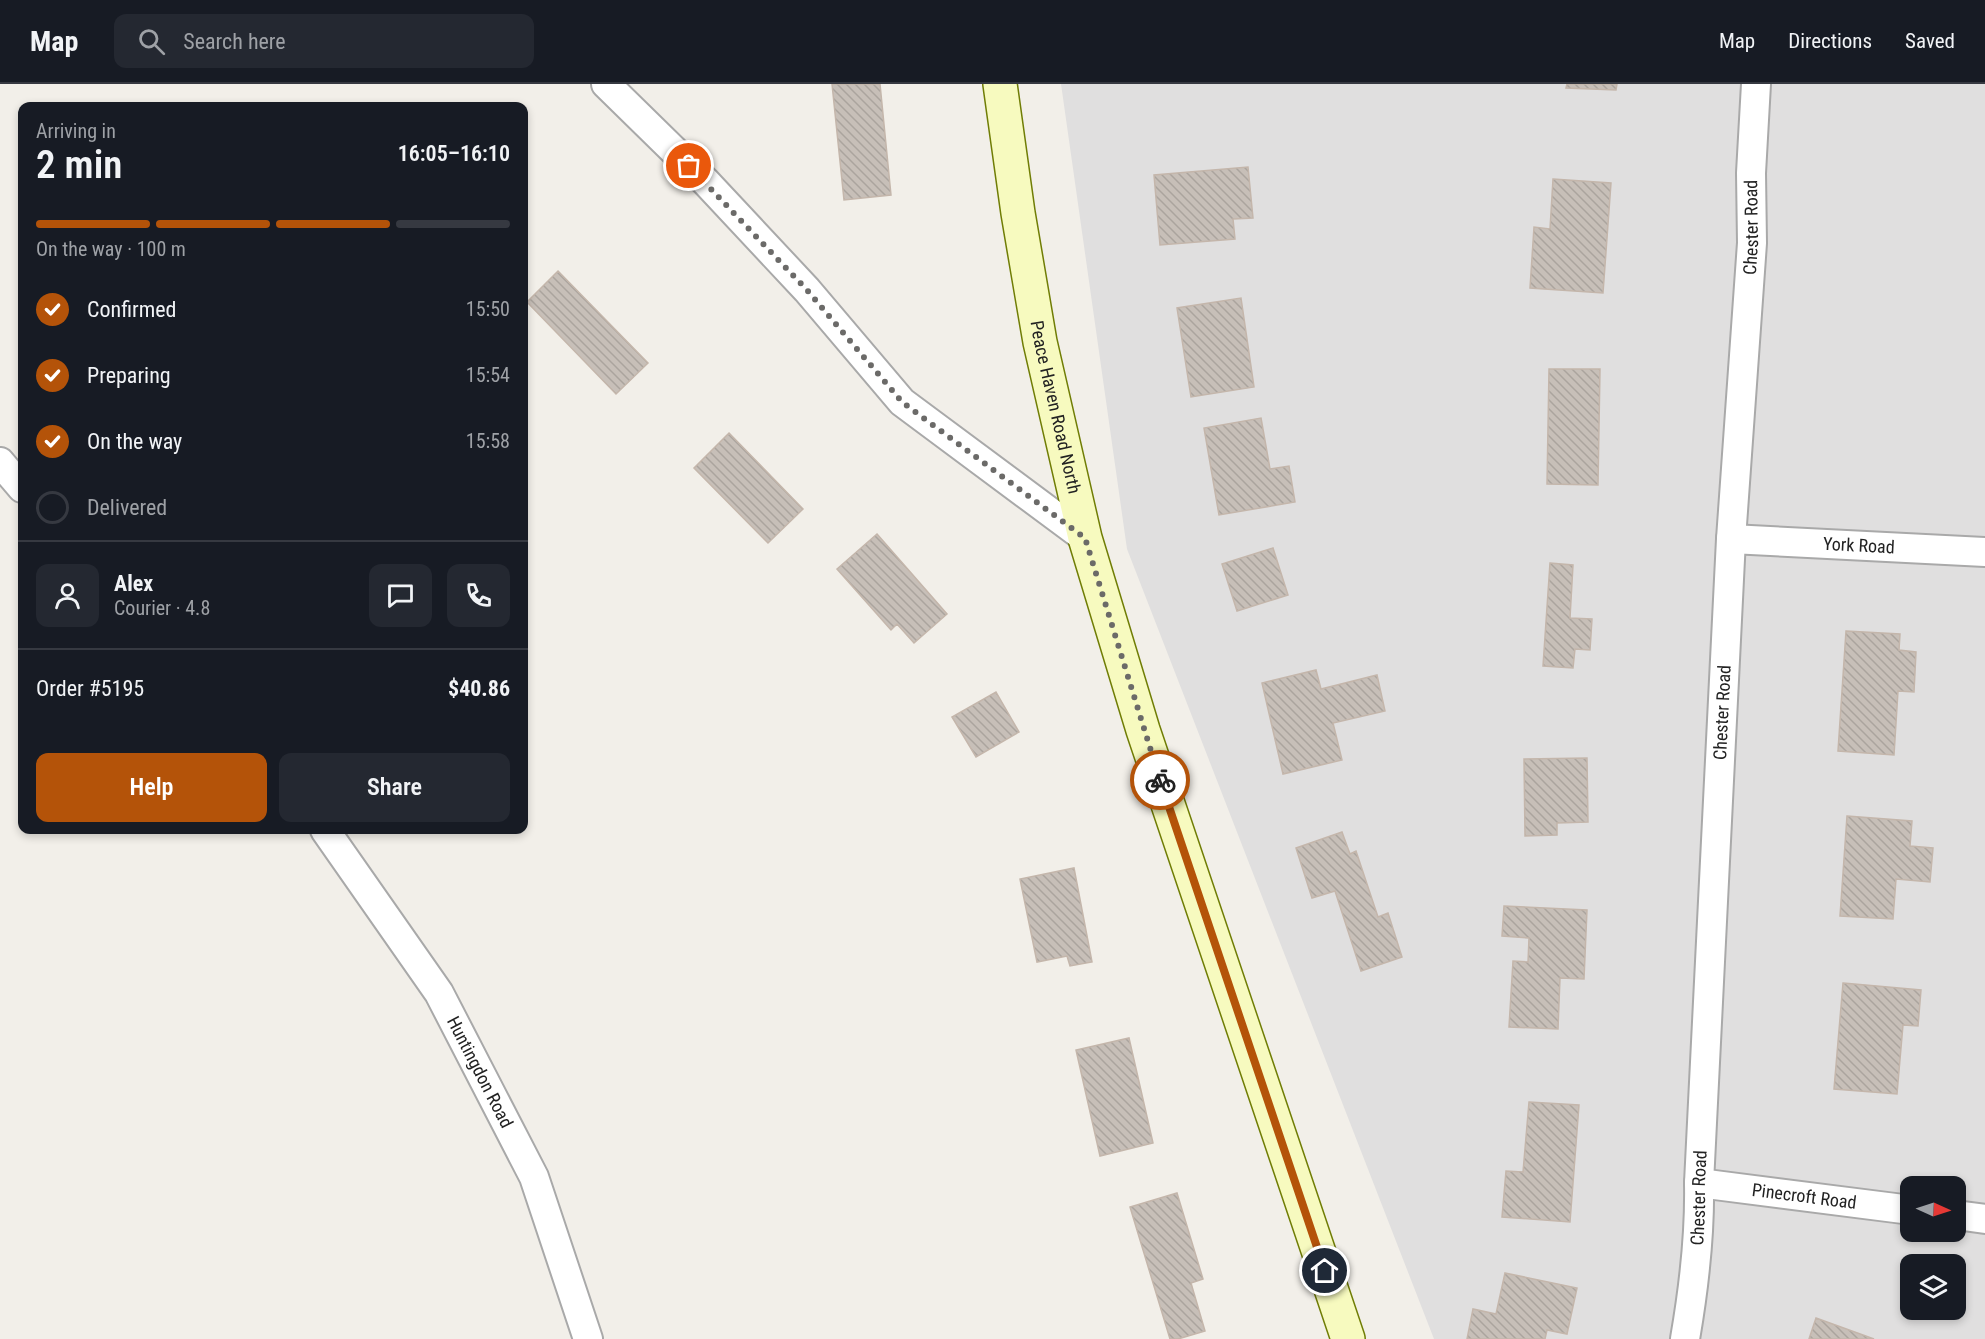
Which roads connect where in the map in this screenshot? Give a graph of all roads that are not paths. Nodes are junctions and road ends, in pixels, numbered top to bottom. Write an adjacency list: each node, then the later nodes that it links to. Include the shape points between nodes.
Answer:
1 (606, 84): 6 (street, via 807,290 902,402)
2 (1000, 84): 6 (main road, Peace Haven Road North, via 1040,342)
3 (1756, 84): 7 (street, Chester Road, via 1752,243)
4 (0, 462): 5 (street)
5 (18, 483)
6 (1085, 538): 15 (main road, Peace Haven Road North, via 1143,730)
7 (1731, 539): 8 (street, York Road); 10 (street, Chester Road)
8 (1985, 552)
9 (328, 834): 14 (street, Huntingdon Road, via 439,993 524,1157)
10 (1699, 1183): 11 (street, Pinecroft Road); 16 (street, Chester Road, via 1694,1291)
11 (1900, 1209)
12 (1966, 1216): 13 (street)
13 (1985, 1219)
14 (588, 1339)
15 (1348, 1339)
16 (1685, 1339)

